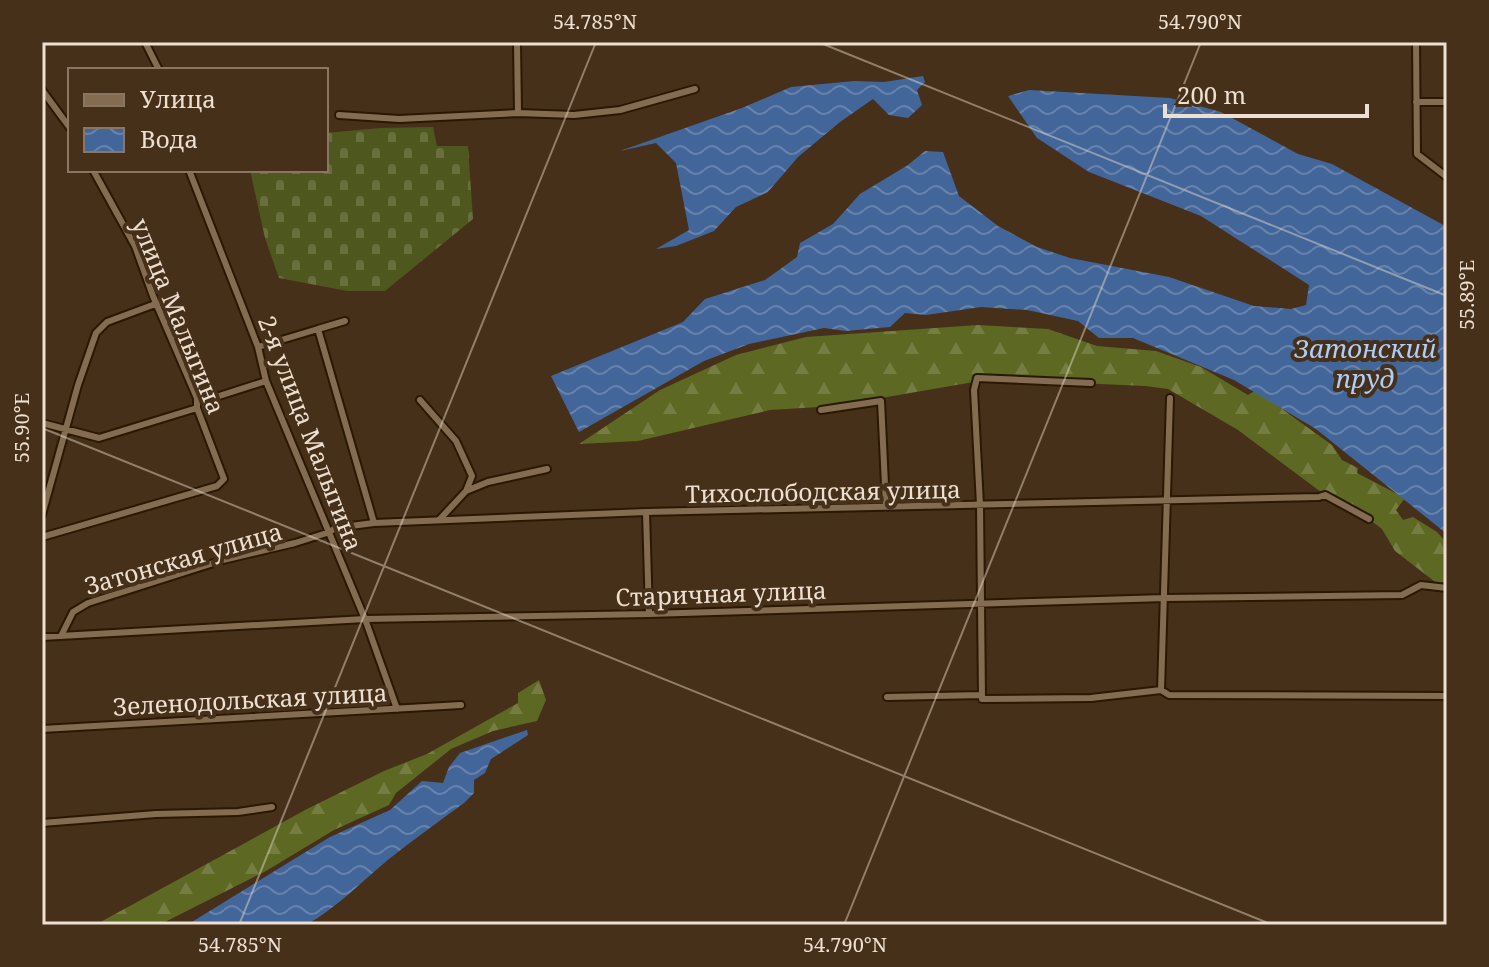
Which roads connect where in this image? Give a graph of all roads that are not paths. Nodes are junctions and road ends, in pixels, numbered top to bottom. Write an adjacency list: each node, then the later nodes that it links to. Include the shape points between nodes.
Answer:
1 (145, 42): 4 (street)
2 (517, 42): 9 (street)
3 (1416, 42): 7 (street)
4 (158, 68)
5 (695, 89): 9 (street, via 620,110)
6 (42, 90): 11 (street)
7 (1416, 102): 8 (street); 14 (street, via 1417,154)
8 (1447, 102)
9 (518, 113): 10 (street, via 399,119)
10 (339, 115)
11 (68, 125)
12 (94, 172): 15 (street, улица Малыгина, via 135,246)
13 (190, 172): 18 (street, 2-я улица Малыгина)
14 (1447, 177)
15 (158, 303): 21 (street, улица Малыгина); 27 (street, via 107,322 96,333)
16 (345, 321): 17 (street)
17 (318, 329): 18 (street); 37 (street)
18 (258, 347): 19 (street, 2-я улица Малыгина)
19 (266, 381): 21 (street); 38 (street, 2-я улица Малыгина)
20 (1091, 383): 31 (street, via 977,378)
21 (197, 398): 24 (street, улица Малыгина)
22 (1170, 398): 30 (street)
23 (420, 400): 29 (street, via 456,441 472,476)
24 (197, 408): 27 (street, via 99,438); 39 (street, улица Малыгина, via 224,479 217,486)
25 (821, 410): 32 (street, via 881,401)
26 (42, 423): 27 (street)
27 (67, 432): 34 (street)
28 (547, 469): 29 (street)
29 (466, 491): 35 (street)
30 (1169, 499): 31 (street, Тихослободская улица); 36 (street, Тихослободская улица, via 1325,495); 41 (street)
31 (980, 505): 32 (street, Тихослободская улица); 42 (street)
32 (886, 506): 33 (street, Тихослободская улица)
33 (646, 512): 35 (street, Тихослободская улица); 43 (street)
34 (42, 515)
35 (440, 519): 37 (street, Тихослободская улица)
36 (1369, 519)
37 (374, 523): 38 (street, Тихослободская улица)
38 (330, 532): 44 (street, 2-я улица Малыгина); 45 (street, Затонская улица, via 88,603 73,612)
39 (42, 537)
40 (1447, 588): 41 (street, Старичная улица, via 1421,585 1402,595)
41 (1165, 598): 42 (street, Старичная улица); 47 (street)
42 (981, 603): 43 (street, Старичная улица); 50 (street)
43 (649, 614): 44 (street, Старичная улица)
44 (365, 619): 45 (street, Старичная улица); 52 (street, 2-я улица Малыгина)
45 (61, 636): 46 (street, Старичная улица)
46 (42, 637)
47 (1161, 690): 48 (street, via 1169,695); 50 (street, via 1091,698)
48 (1447, 696)
49 (887, 697): 50 (street)
50 (982, 697)
51 (461, 705): 52 (street, Зеленодольская улица)
52 (397, 709): 53 (street, Зеленодольская улица)
53 (42, 729)
54 (272, 807): 55 (street)
55 (42, 823)

